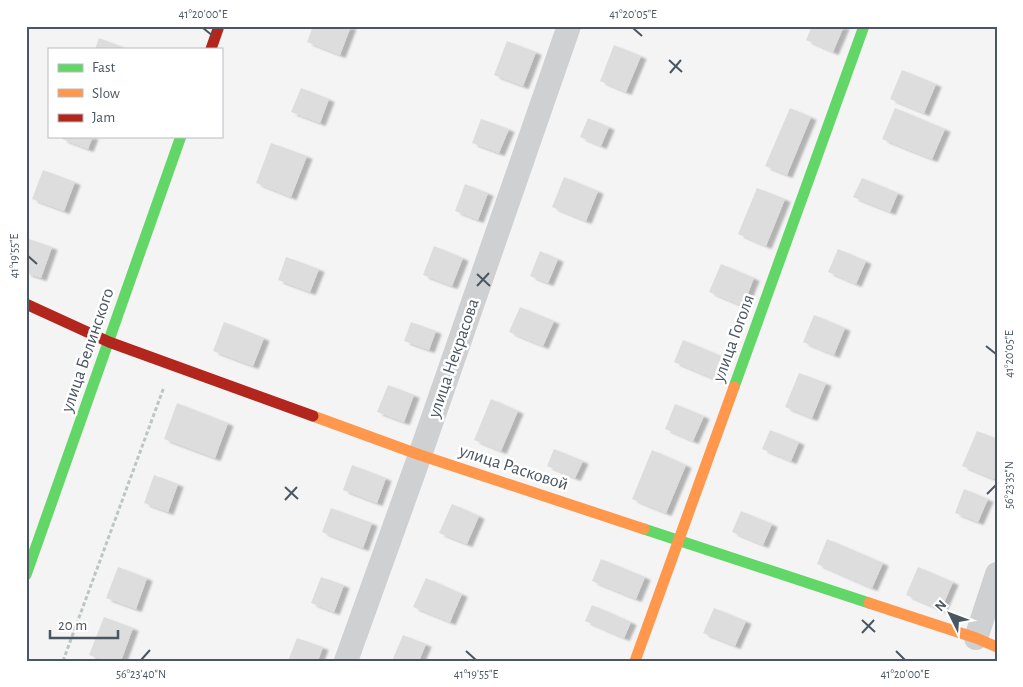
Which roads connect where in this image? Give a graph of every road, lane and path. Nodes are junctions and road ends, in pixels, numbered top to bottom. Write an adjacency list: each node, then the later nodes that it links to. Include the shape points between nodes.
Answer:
1 (219, 26): 4 (street)
2 (569, 26): 9 (street, улица Некрасова)
3 (864, 26): 10 (street, улица Гоголя)
4 (211, 48)
5 (179, 138): 7 (street, улица Белинского)
6 (26, 304): 7 (street, улица Расковой)
7 (109, 342): 8 (street, улица Расковой); 12 (street, улица Белинского)
8 (172, 364): 9 (street, улица Расковой); 14 (path)
9 (420, 455): 10 (street, улица Расковой); 15 (street, улица Некрасова)
10 (679, 540): 13 (street, улица Расковой); 16 (street, улица Гоголя)
11 (997, 574): 13 (street)
12 (26, 575)
13 (986, 643)
14 (63, 661)
15 (346, 661)
16 (635, 661)

